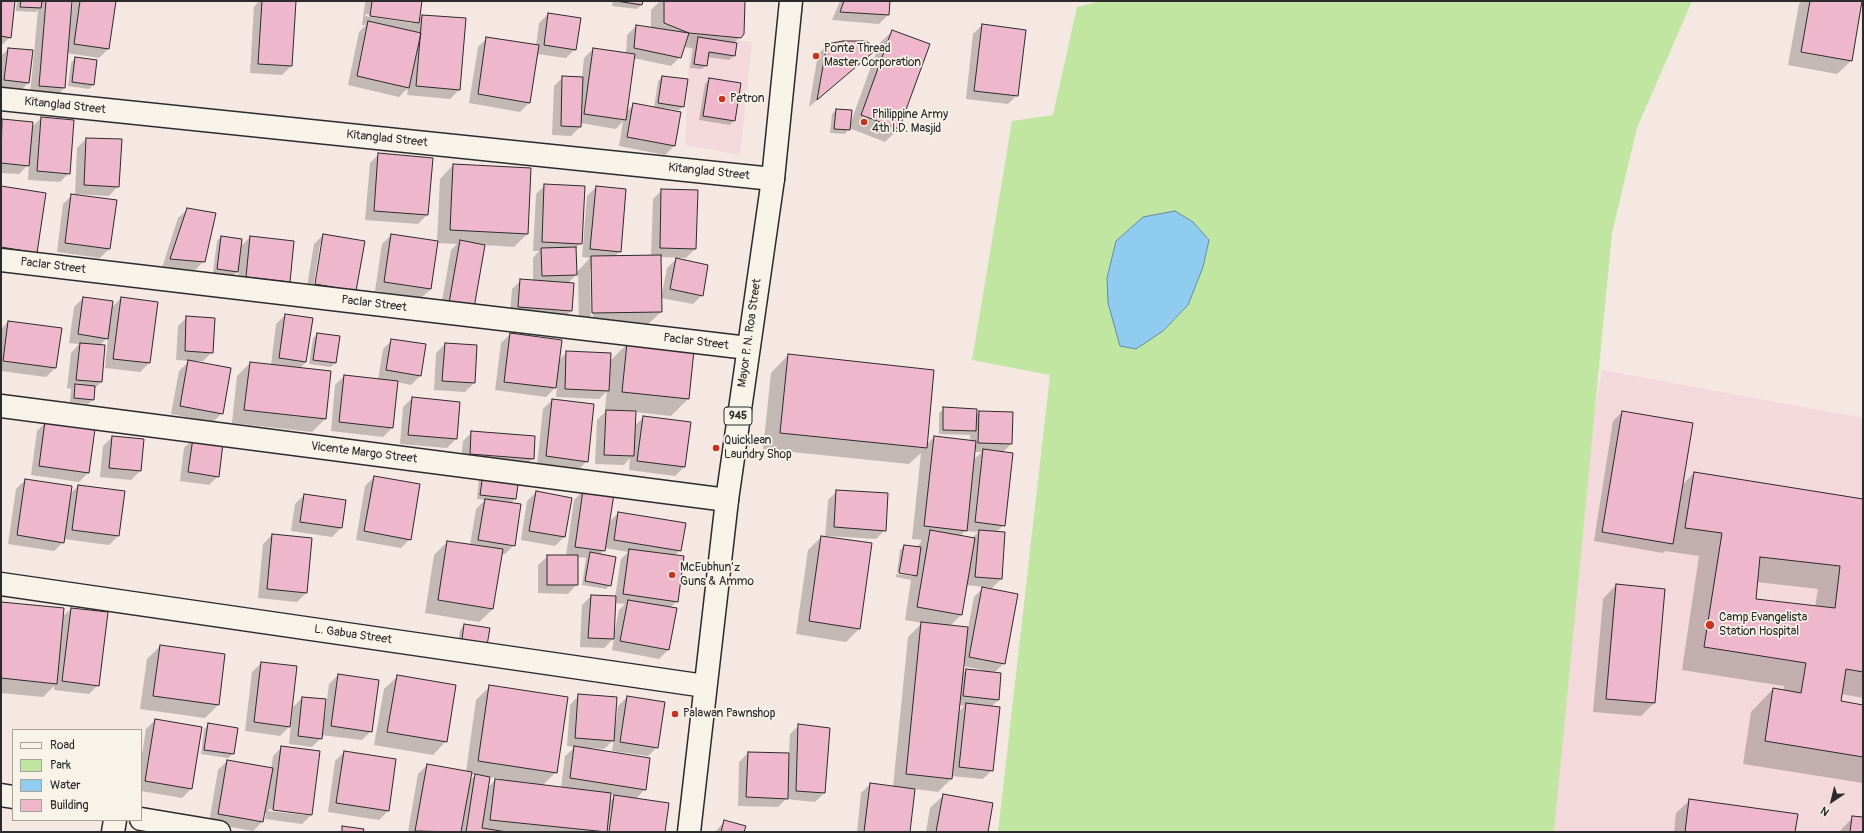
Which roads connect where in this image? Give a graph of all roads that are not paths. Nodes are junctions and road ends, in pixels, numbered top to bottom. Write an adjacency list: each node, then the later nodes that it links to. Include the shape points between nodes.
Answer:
1 (791, 1): 3 (street, Mayor P. N. Roa Street / 945)
2 (1, 99): 3 (street, Kitanglad Street)
3 (773, 178): 5 (street, Mayor P. N. Roa Street / 945)
4 (1, 260): 5 (street, Paclar Street)
5 (748, 348): 7 (street, Mayor P. N. Roa Street / 945)
6 (1, 406): 7 (street, Vicente Margo Street)
7 (727, 500): 9 (street, Mayor P. N. Roa Street / 945)
8 (1, 584): 9 (street, L. Gabua Street)
9 (705, 686): 16 (street, Mayor P. N. Roa Street / 945)
10 (1, 795): 11 (street)
11 (12, 797)
12 (142, 819): 15 (street)
13 (115, 821): 14 (street)
14 (113, 832)
15 (219, 832)
16 (689, 832)

